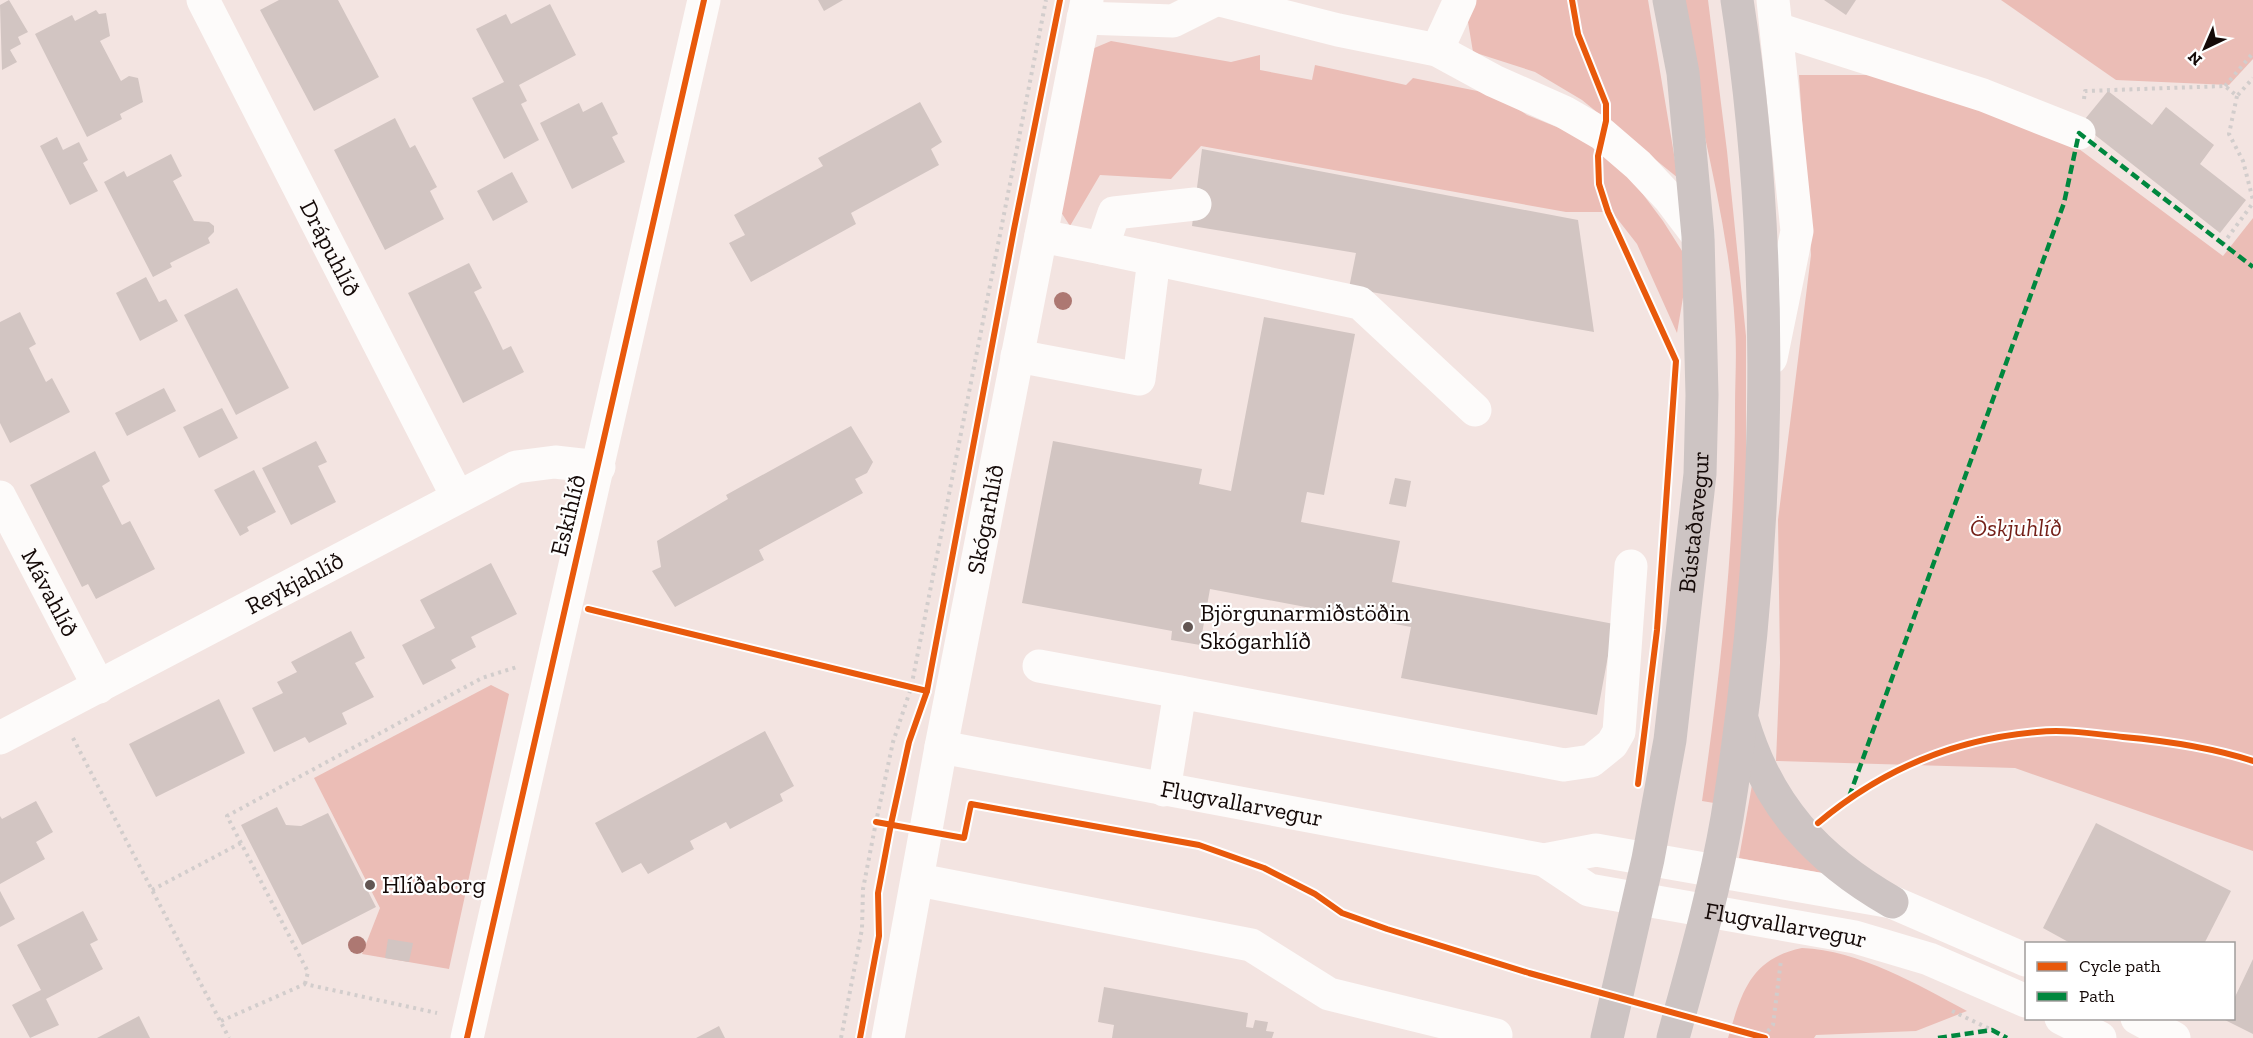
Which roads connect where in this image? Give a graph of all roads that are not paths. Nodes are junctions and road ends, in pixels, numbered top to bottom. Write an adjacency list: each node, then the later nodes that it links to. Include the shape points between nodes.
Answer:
1 (204, 0): 21 (street, Drápuhlíð)
2 (704, 0): 20 (street, Eskihlíð)
3 (1215, 0): 8 (street, via 1173,21)
4 (1220, 0): 10 (street)
5 (1460, 0): 10 (street)
6 (1669, 0): 14 (main road, Bústaðavegur, via 1683,73)
7 (1737, 0): 18 (main road, via 1752,98 1759,199)
8 (1085, 9): 13 (street, Skógarhlíð)
9 (1775, 14): 11 (street); 18 (street, via 1797,231)
10 (1437, 50): 14 (street, via 1564,112 1602,135 1638,165)
11 (2079, 133)
12 (1195, 204): 15 (street, via 1114,213)
13 (1041, 236): 15 (street); 17 (street, Skógarhlíð)
14 (1698, 236): 31 (main road, Bústaðavegur, via 1700,474 1670,740)
15 (1102, 248): 16 (street)
16 (1154, 259): 17 (street, via 1138,379); 19 (street, via 1360,303)
17 (1017, 356): 29 (street, Skógarhlíð)
18 (1762, 401): 27 (main road, via 1752,610)
19 (1475, 410)
20 (599, 467): 21 (street, Reykjahlíð, via 555,462 516,466); 42 (street, Eskihlíð)
21 (457, 496): 25 (street, Reykjahlíð)
22 (0, 497): 25 (street, Mávahlíð)
23 (1631, 566): 26 (street, via 1619,732 1603,754 1577,765)
24 (1039, 666): 26 (street)
25 (99, 687): 28 (street, Reykjahlíð)
26 (1180, 692): 30 (street)
27 (1741, 714): 33 (main road); 36 (main road, via 1765,779 1804,836 1860,884)
28 (0, 738)
29 (941, 747): 30 (street, Flugvallarvegur); 34 (street, Skógarhlíð)
30 (1164, 790): 32 (street, Flugvallarvegur)
31 (1648, 859): 32 (street, Flugvallarvegur, via 1596,850); 33 (street, Flugvallarvegur); 35 (main road, Bústaðavegur)
32 (1544, 860): 35 (street, Flugvallarvegur, via 1589,890)
33 (1716, 871): 36 (street, Flugvallarvegur); 37 (main road)
34 (919, 880): 43 (street, via 1251,945 1329,994); 44 (street, Skógarhlíð)
35 (1638, 898): 37 (street, Flugvallarvegur); 45 (main road, Bústaðavegur)
36 (1892, 902): 38 (street, Flugvallarvegur)
37 (1707, 911): 39 (street, Flugvallarvegur, via 1855,937 1929,958); 46 (main road)
38 (2025, 960)
39 (2025, 1001)
40 (2065, 1020): 47 (street)
41 (2141, 1020): 48 (street)
42 (457, 1026)
43 (1496, 1035)
44 (888, 1038)
45 (1607, 1038)
46 (1673, 1038)
47 (2100, 1038)
48 (2174, 1038)

